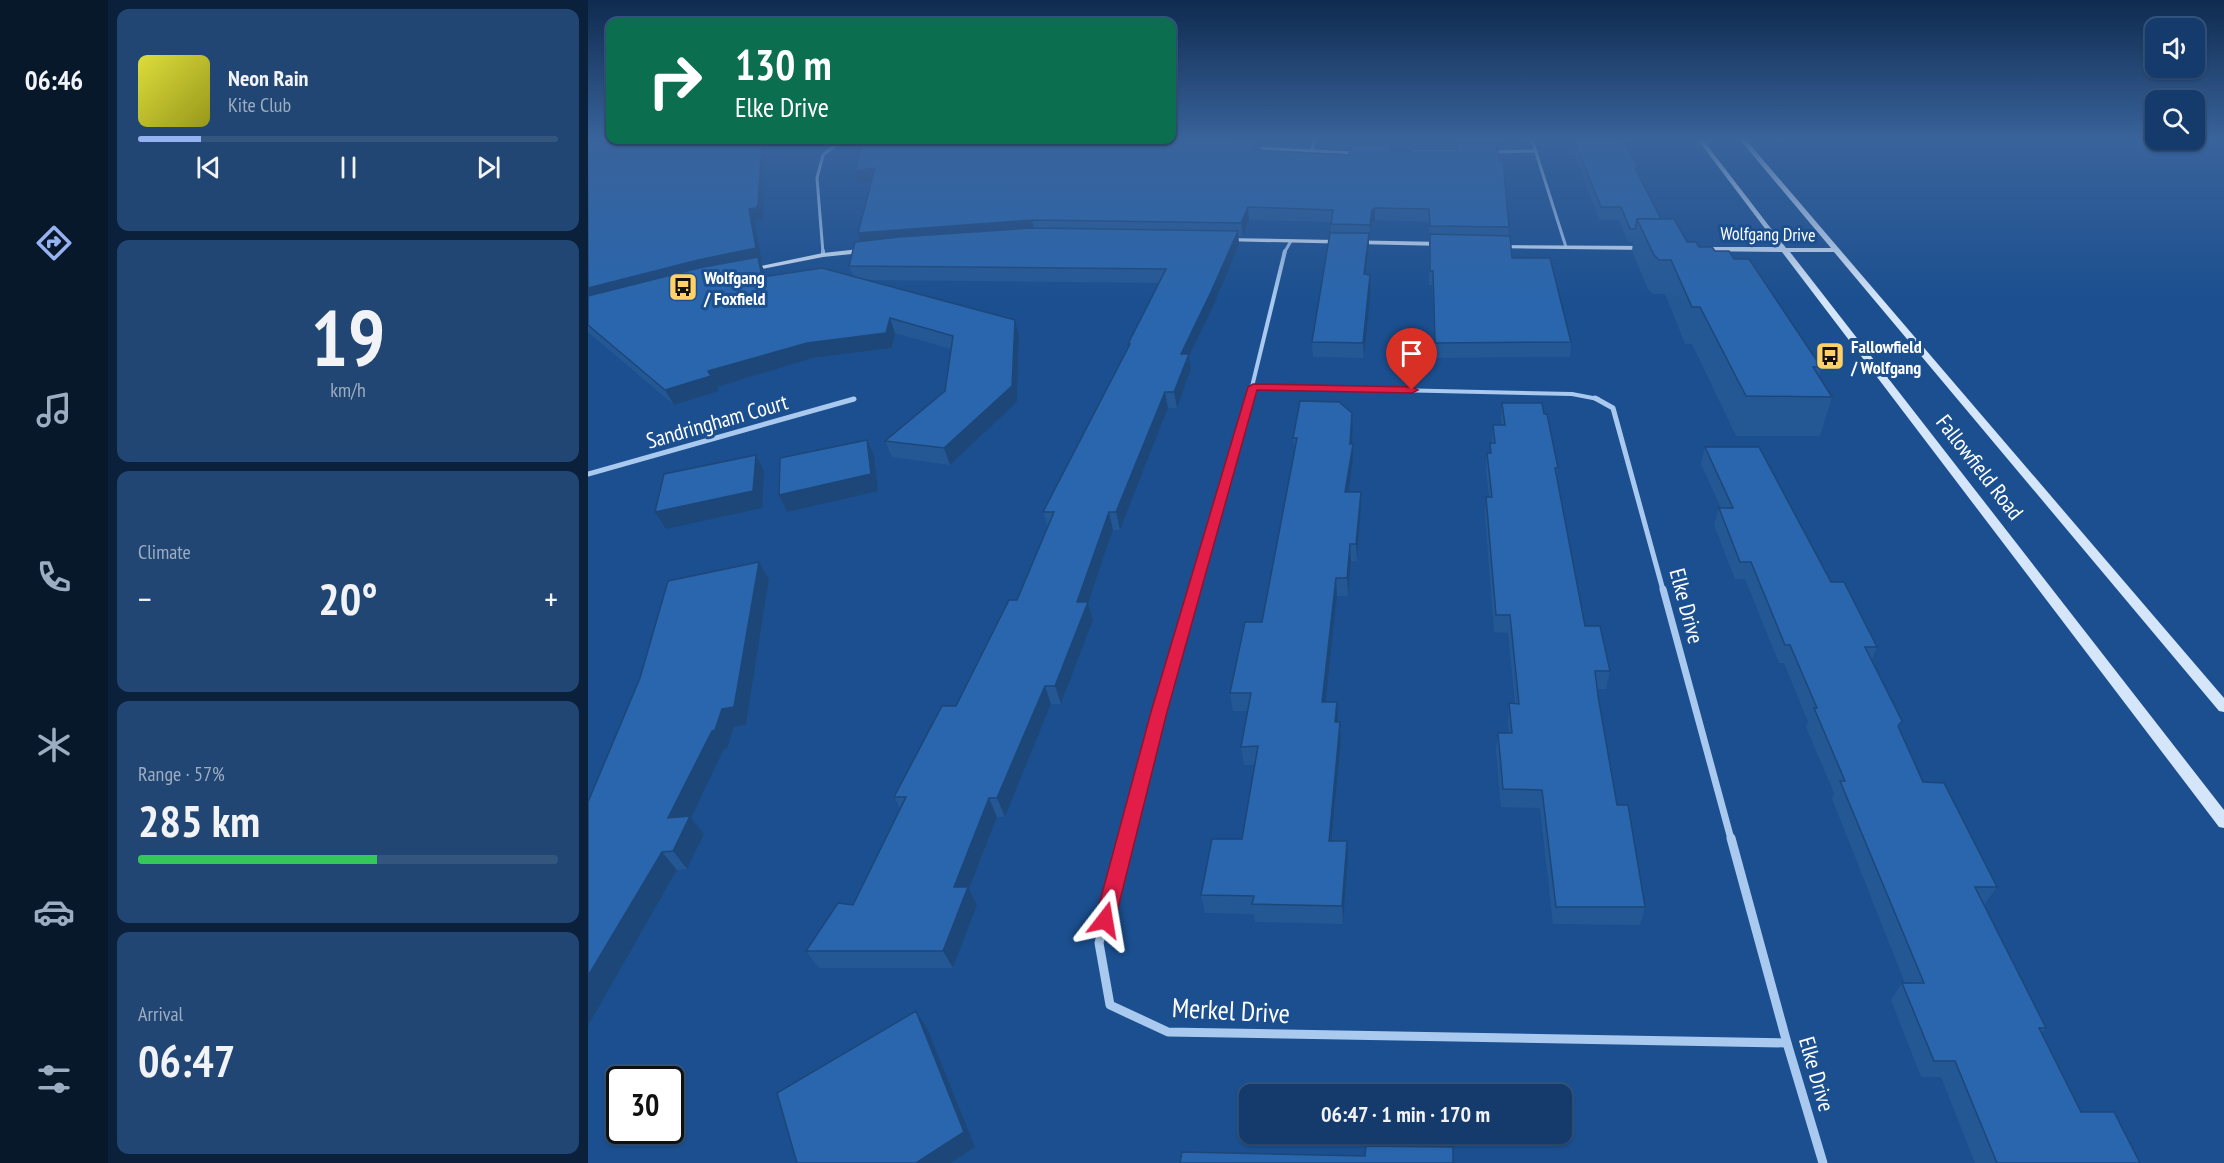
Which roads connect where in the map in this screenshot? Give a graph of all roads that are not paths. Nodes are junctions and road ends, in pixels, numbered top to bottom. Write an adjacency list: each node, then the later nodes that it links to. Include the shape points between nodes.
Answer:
1 (819, 194): 15 (street)
2 (1549, 194): 9 (street)
3 (1743, 194): 13 (main road, Fallowfield Road)
4 (1790, 194): 14 (main road, Fallowfield Road)
5 (1212, 240): 6 (main road)
6 (1291, 241): 7 (main road); 17 (street, Merkel Drive, via 1283,255)
7 (1458, 245)
8 (1482, 245): 9 (main road)
9 (1566, 247): 11 (main road)
10 (881, 248): 15 (main road)
11 (1660, 248)
12 (1693, 249): 13 (main road, Wolfgang Drive)
13 (1786, 249): 14 (main road, Wolfgang Drive); 21 (main road, Fallowfield Road)
14 (1838, 250): 20 (main road, Fallowfield Road)
15 (823, 255): 16 (main road)
16 (736, 272)
17 (1253, 387): 22 (street, Elke Drive, via 1572,393 1596,398 1613,408); 22 (street, Merkel Drive, via 1159,712 1099,943 1110,1005 1168,1032)
18 (854, 399): 19 (street, Sandringham Court)
19 (588, 474)
20 (2224, 707)
21 (2224, 822)
22 (1787, 1043): 23 (street, Elke Drive)
23 (1823, 1163)

